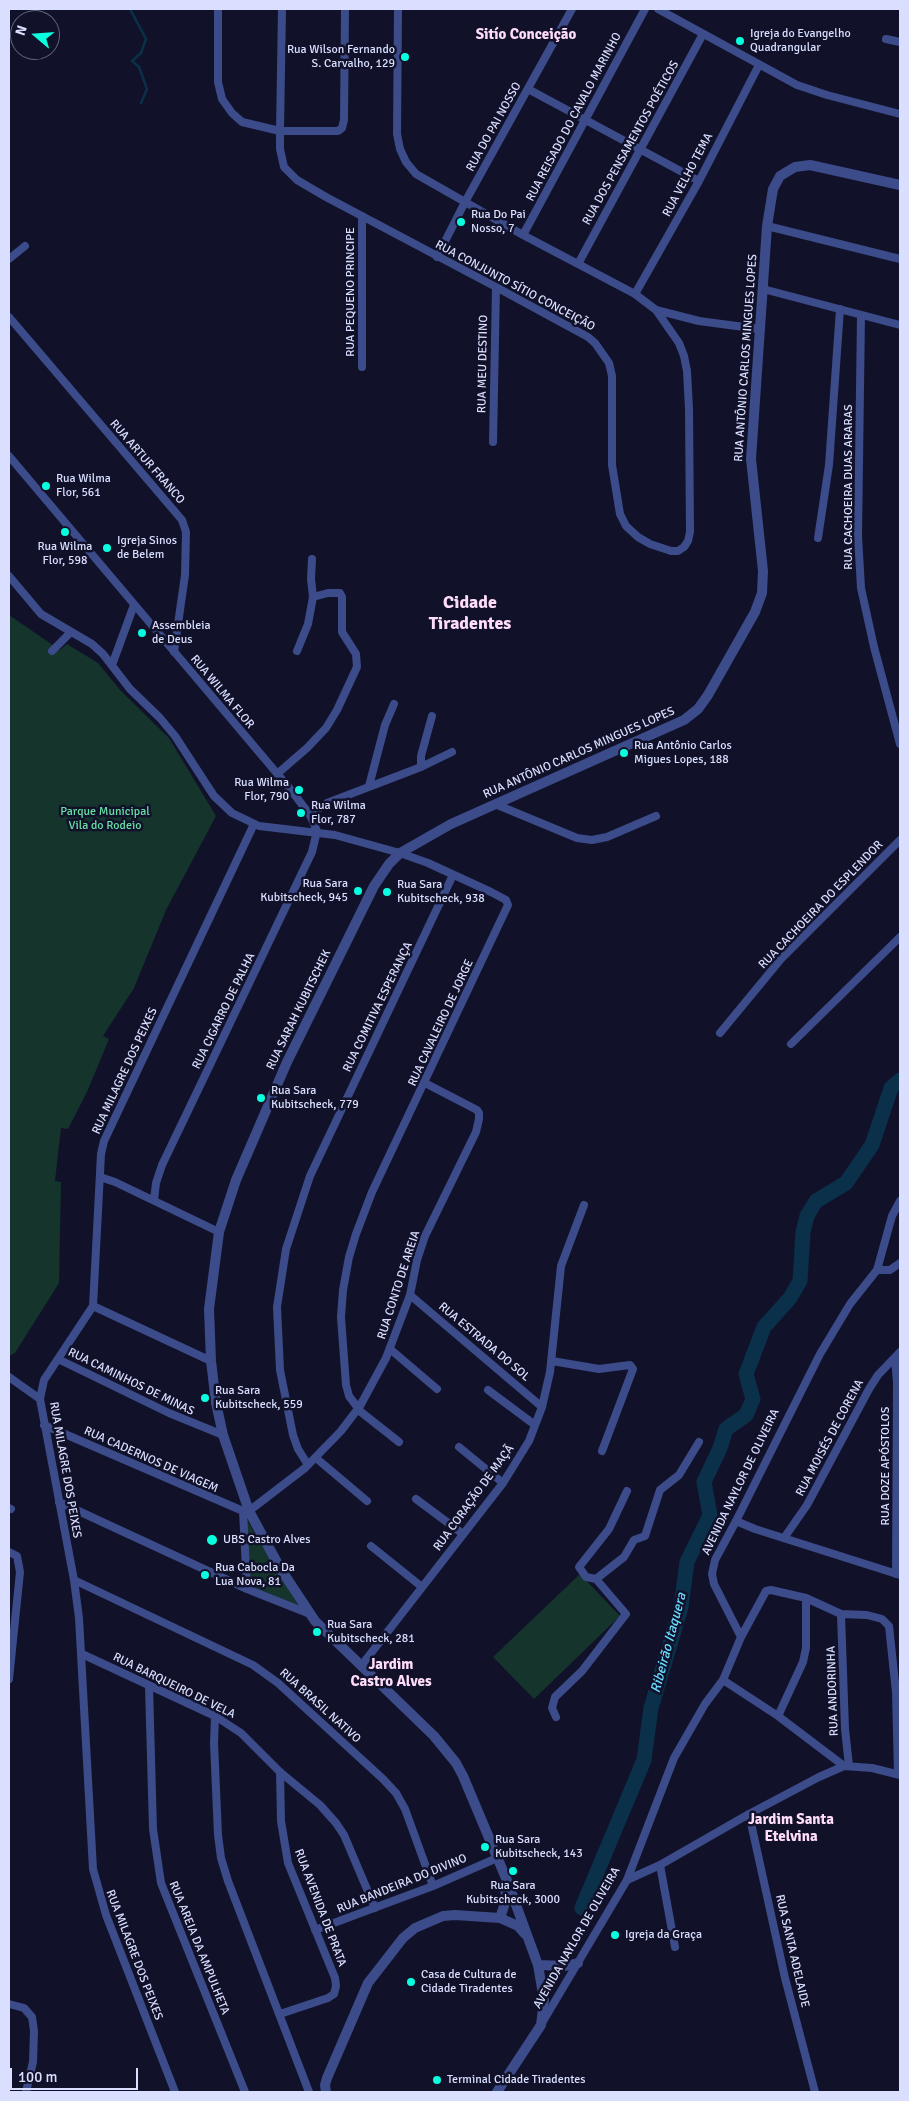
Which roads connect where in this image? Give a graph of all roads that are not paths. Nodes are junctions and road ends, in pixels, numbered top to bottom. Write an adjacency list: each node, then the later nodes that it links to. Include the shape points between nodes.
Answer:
1 (218, 9): 15 (street, via 218,82 222,99 242,122)
2 (282, 9): 15 (street, RUA CONJUNTO SÍTIO CONCEIÇÃO)
3 (345, 9): 15 (street, via 342,128 338,131)
4 (398, 9): 19 (street, via 397,134 400,148 416,174)
5 (572, 9): 12 (street, RUA DO PAI NOSSO)
6 (645, 9): 14 (street, RUA REISADO DO CAVALO MARINHO)
7 (658, 9): 8 (street)
8 (703, 34): 11 (street); 16 (street, RUA DOS PENSAMENTOS POÉTICOS)
9 (886, 39): 10 (street)
10 (900, 42)
11 (759, 65): 13 (street, via 797,85); 17 (street, RUA VELHO TEMA)
12 (528, 89): 14 (street); 19 (street, RUA DO PAI NOSSO)
13 (900, 114)
14 (584, 118): 16 (street); 22 (street, RUA REISADO DO CAVALO MARINHO)
15 (280, 132): 20 (street, RUA CONJUNTO SÍTIO CONCEIÇÃO, via 282,162 287,171 297,180)
16 (641, 150): 17 (street); 27 (street, RUA DOS PENSAMENTOS POÉTICOS)
17 (698, 181): 30 (street, RUA VELHO TEMA)
18 (900, 185): 21 (street, RUA ANTÔNIO CARLOS MINGUES LOPES, via 810,165 795,167 780,176 773,190)
19 (465, 202): 22 (street); 24 (street, RUA DO PAI NOSSO)
20 (362, 216): 24 (street, RUA CONJUNTO SÍTIO CONCEIÇÃO); 37 (street, RUA PEQUENO PRINCIPE)
21 (767, 226): 26 (street); 29 (street, RUA ANTÔNIO CARLOS MINGUES LOPES)
22 (523, 235): 27 (street)
23 (25, 246): 25 (street)
24 (438, 257): 28 (street, RUA CONJUNTO SÍTIO CONCEIÇÃO)
25 (9, 259)
26 (900, 259)
27 (578, 264): 30 (street)
28 (496, 287): 32 (street, RUA CONJUNTO SÍTIO CONCEIÇÃO, via 588,337 602,351 612,376 612,465 620,514 626,526 638,537 650,544 678,551 684,547 690,532 687,371 679,343); 38 (street, RUA MEU DESTINO)
29 (763, 289): 31 (street); 36 (street, RUA ANTÔNIO CARLOS MINGUES LOPES)
30 (635, 294): 32 (street)
31 (840, 309): 33 (street); 40 (street, via 828,465)
32 (656, 310): 36 (street, via 699,321)
33 (861, 315): 35 (street); 52 (street, RUA CACHOEIRA DUAS ARARAS, via 858,536 861,588)
34 (9, 316): 48 (street, RUA ARTUR FRANCO, via 182,520 186,532 185,575)
35 (900, 325)
36 (759, 329): 57 (street, RUA ANTÔNIO CARLOS MINGUES LOPES, via 751,459 763,571 762,593 721,675 698,709 684,720)
37 (362, 367)
38 (493, 442)
39 (9, 456): 44 (street, RUA WILMA FLOR)
40 (818, 538)
41 (312, 560): 43 (street)
42 (9, 576): 45 (street, RUA CAVALEIRO DE JORGE, via 41,614)
43 (313, 597): 47 (street, via 308,624); 55 (street, via 337,592 341,595 341,628 356,654 357,667 326,728)
44 (134, 606): 48 (street, RUA WILMA FLOR); 49 (street)
45 (71, 632): 46 (street); 49 (street, RUA CAVALEIRO DE JORGE, via 97,648)
46 (52, 651)
47 (297, 651)
48 (174, 652): 55 (street, RUA WILMA FLOR)
49 (112, 665): 60 (street, RUA CAVALEIRO DE JORGE, via 175,736 214,796 232,813)
50 (394, 704): 56 (street, via 385,725)
51 (432, 716): 54 (street)
52 (900, 744)
53 (452, 752): 54 (street)
54 (421, 767): 56 (street)
55 (277, 774): 58 (street, RUA WILMA FLOR)
56 (370, 786): 58 (street, via 327,803)
57 (495, 804): 59 (street, via 577,838 592,840); 63 (street, RUA ANTÔNIO CARLOS MINGUES LOPES)
58 (310, 816): 61 (street, RUA WILMA FLOR)
59 (656, 816)
60 (254, 824): 61 (street, RUA CAVALEIRO DE JORGE); 69 (street, RUA MILAGRE DOS PEIXES, via 102,1146)
61 (317, 832): 63 (street, RUA CAVALEIRO DE JORGE); 70 (street, RUA CIGARRO DE PALHA, via 312,852 162,1165)
62 (900, 840): 66 (street, RUA CACHOEIRA DO ESPLENDOR, via 781,958)
63 (400, 853): 64 (street, RUA CAVALEIRO DE JORGE); 73 (street, RUA SARAH KUBITSCHEK, via 374,886 288,1062 236,1180)
64 (453, 875): 68 (street, RUA CAVALEIRO DE JORGE, via 501,897 508,905); 97 (street, RUA COMITIVA ESPERANÇA, via 310,1176 286,1249 277,1307 280,1370 293,1435)
65 (900, 937): 67 (street)
66 (720, 1033)
67 (791, 1044)
68 (424, 1083): 76 (street, RUA CONTO DE AREIA, via 476,1110 479,1119 476,1132 425,1236); 88 (street, RUA CAVALEIRO DE JORGE, via 364,1210 349,1257 341,1317 342,1354 346,1385)
69 (100, 1177): 70 (street); 77 (street, RUA MILAGRE DOS PEIXES)
70 (154, 1200): 73 (street)
71 (900, 1201): 75 (street, AVENIDA NAYLOR DE OLIVEIRA, via 892,1216)
72 (584, 1205): 81 (street, RUA CORAÇÃO DE MAÇÃ, via 561,1266)
73 (219, 1232): 82 (street, RUA SARAH KUBITSCHEK, via 209,1309)
74 (900, 1263): 75 (street, via 890,1270)
75 (877, 1270): 104 (street, AVENIDA NAYLOR DE OLIVEIRA, via 850,1304 820,1354)
76 (410, 1295): 78 (street, RUA CONTO DE AREIA); 87 (street, RUA ESTRADA DO SOL)
77 (93, 1306): 80 (street, RUA MILAGRE DOS PEIXES); 82 (street)
78 (390, 1349): 84 (street); 88 (street, RUA CONTO DE AREIA)
79 (897, 1355): 106 (street, RUA MOISÉS DE CORENA, via 869,1388 812,1498); 109 (street, RUA DOZE APÓSTOLOS)
80 (58, 1359): 86 (street, RUA MILAGRE DOS PEIXES, via 44,1380); 91 (street, RUA CAMINHOS DE MINAS, via 169,1413)
81 (552, 1360): 87 (street, RUA CORAÇÃO DE MAÇÃ); 95 (street, via 600,1369 630,1365 633,1369)
82 (211, 1361): 91 (street, RUA SARAH KUBITSCHEK)
83 (9, 1377): 86 (street)
84 (437, 1389)
85 (488, 1390): 90 (street)
86 (40, 1399): 89 (street, RUA MILAGRE DOS PEIXES)
87 (542, 1407): 90 (street, RUA CORAÇÃO DE MAÇÃ)
88 (358, 1409): 92 (street); 96 (street, RUA CONTO DE AREIA)
89 (44, 1425): 102 (street, RUA MILAGRE DOS PEIXES); 103 (street, RUA CADERNOS DE VIAGEM)
90 (536, 1426): 98 (street, RUA CORAÇÃO DE MAÇÃ)
91 (223, 1435): 103 (street, RUA SARAH KUBITSCHEK)
92 (399, 1442)
93 (699, 1442): 110 (street, via 679,1476 660,1490 645,1536 634,1540 624,1557)
94 (459, 1447): 98 (street)
95 (602, 1451)
96 (316, 1458): 97 (street, RUA CONTO DE AREIA); 101 (street)
97 (308, 1465): 103 (street, RUA CONTO DE AREIA)
98 (503, 1483): 105 (street, RUA CORAÇÃO DE MAÇÃ)
99 (627, 1491): 110 (street, via 609,1529 578,1567 586,1577)
100 (416, 1499): 105 (street)
101 (367, 1501)
102 (59, 1502): 111 (street, RUA MILAGRE DOS PEIXES); 113 (street)
103 (246, 1511): 113 (street); 115 (street, RUA SARAH KUBITSCHEK)
104 (736, 1521): 106 (street); 117 (street, AVENIDA NAYLOR DE OLIVEIRA, via 715,1560 712,1574)
105 (463, 1534): 112 (street, RUA CORAÇÃO DE MAÇÃ)
106 (784, 1538): 109 (street)
107 (371, 1546): 112 (street)
108 (9, 1552): 120 (street, via 17,1556 20,1572)
109 (898, 1575)
110 (596, 1579): 125 (street, via 626,1614 582,1672 555,1697 552,1708)
111 (74, 1580): 118 (street, RUA MILAGRE DOS PEIXES); 134 (street, RUA BRASIL NATIVO, via 254,1665 278,1682 396,1793)
112 (422, 1586): 119 (street, RUA CORAÇÃO DE MAÇÃ)
113 (247, 1589): 115 (street)
114 (806, 1598): 116 (street); 117 (street, via 766,1591); 124 (street, via 805,1655)
115 (310, 1614): 119 (street, RUA SARAH KUBITSCHEK)
116 (841, 1614): 126 (street, RUA ANDORINHA); 128 (street, via 882,1619 889,1626 896,1692)
117 (741, 1636): 121 (street, AVENIDA NAYLOR DE OLIVEIRA)
118 (82, 1654): 122 (street, RUA BARQUEIRO DE VELA); 146 (street, RUA MILAGRE DOS PEIXES, via 94,1869 99,1895)
119 (361, 1666): 130 (street, RUA SARAH KUBITSCHEK, via 434,1736 456,1763)
120 (9, 1679)
121 (723, 1680): 124 (street); 133 (street, AVENIDA NAYLOR DE OLIVEIRA, via 674,1758)
122 (148, 1686): 123 (street, RUA BARQUEIRO DE VELA); 147 (street, RUA AREIA DA AMPULHETA, via 152,1829 161,1883)
123 (215, 1716): 127 (street, RUA BARQUEIRO DE VELA, via 241,1733); 143 (street, via 221,1858)
124 (778, 1716): 126 (street)
125 (556, 1717)
126 (847, 1766): 128 (street); 129 (street)
127 (280, 1772): 135 (street, RUA BARQUEIRO DE VELA, via 336,1822); 137 (street, RUA AVENIDA DE PRATA, via 282,1840)
128 (899, 1774)
129 (749, 1814): 131 (street); 151 (street, RUA SANTA ADELAIDE, via 785,1978)
130 (497, 1858): 132 (street, RUA SARAH KUBITSCHEK); 134 (street, RUA BANDEIRA DO DIVINO)
131 (660, 1865): 133 (street); 139 (street)
132 (503, 1871): 136 (street, RUA SARAH KUBITSCHEK, via 506,1900); 138 (street, RUA SARAH KUBITSCHEK)
133 (627, 1880): 140 (street, AVENIDA NAYLOR DE OLIVEIRA)
134 (434, 1886): 135 (street, RUA BANDEIRA DO DIVINO)
135 (375, 1908): 137 (street, RUA BANDEIRA DO DIVINO)
136 (500, 1918): 138 (street, via 518,1926); 149 (street, via 443,1916 415,1928 403,1938 368,1983 327,2078)
137 (315, 1930): 143 (street, RUA AVENIDA DE PRATA, via 335,1978 334,1994)
138 (525, 1934): 141 (street, RUA SARAH KUBITSCHEK)
139 (675, 1947)
140 (578, 1962): 141 (street, via 565,1966); 144 (street, AVENIDA NAYLOR DE OLIVEIRA)
141 (538, 1965): 144 (street, RUA SARAH KUBITSCHEK, via 544,2000)
142 (9, 2004): 145 (street, via 24,2008 32,2017 33,2062)
143 (280, 2014): 148 (street)
144 (541, 2025): 150 (street, AVENIDA NAYLOR DE OLIVEIRA)
145 (26, 2092)
146 (175, 2092)
147 (245, 2092)
148 (309, 2092)
149 (326, 2092)
150 (497, 2092)
151 (815, 2092)

